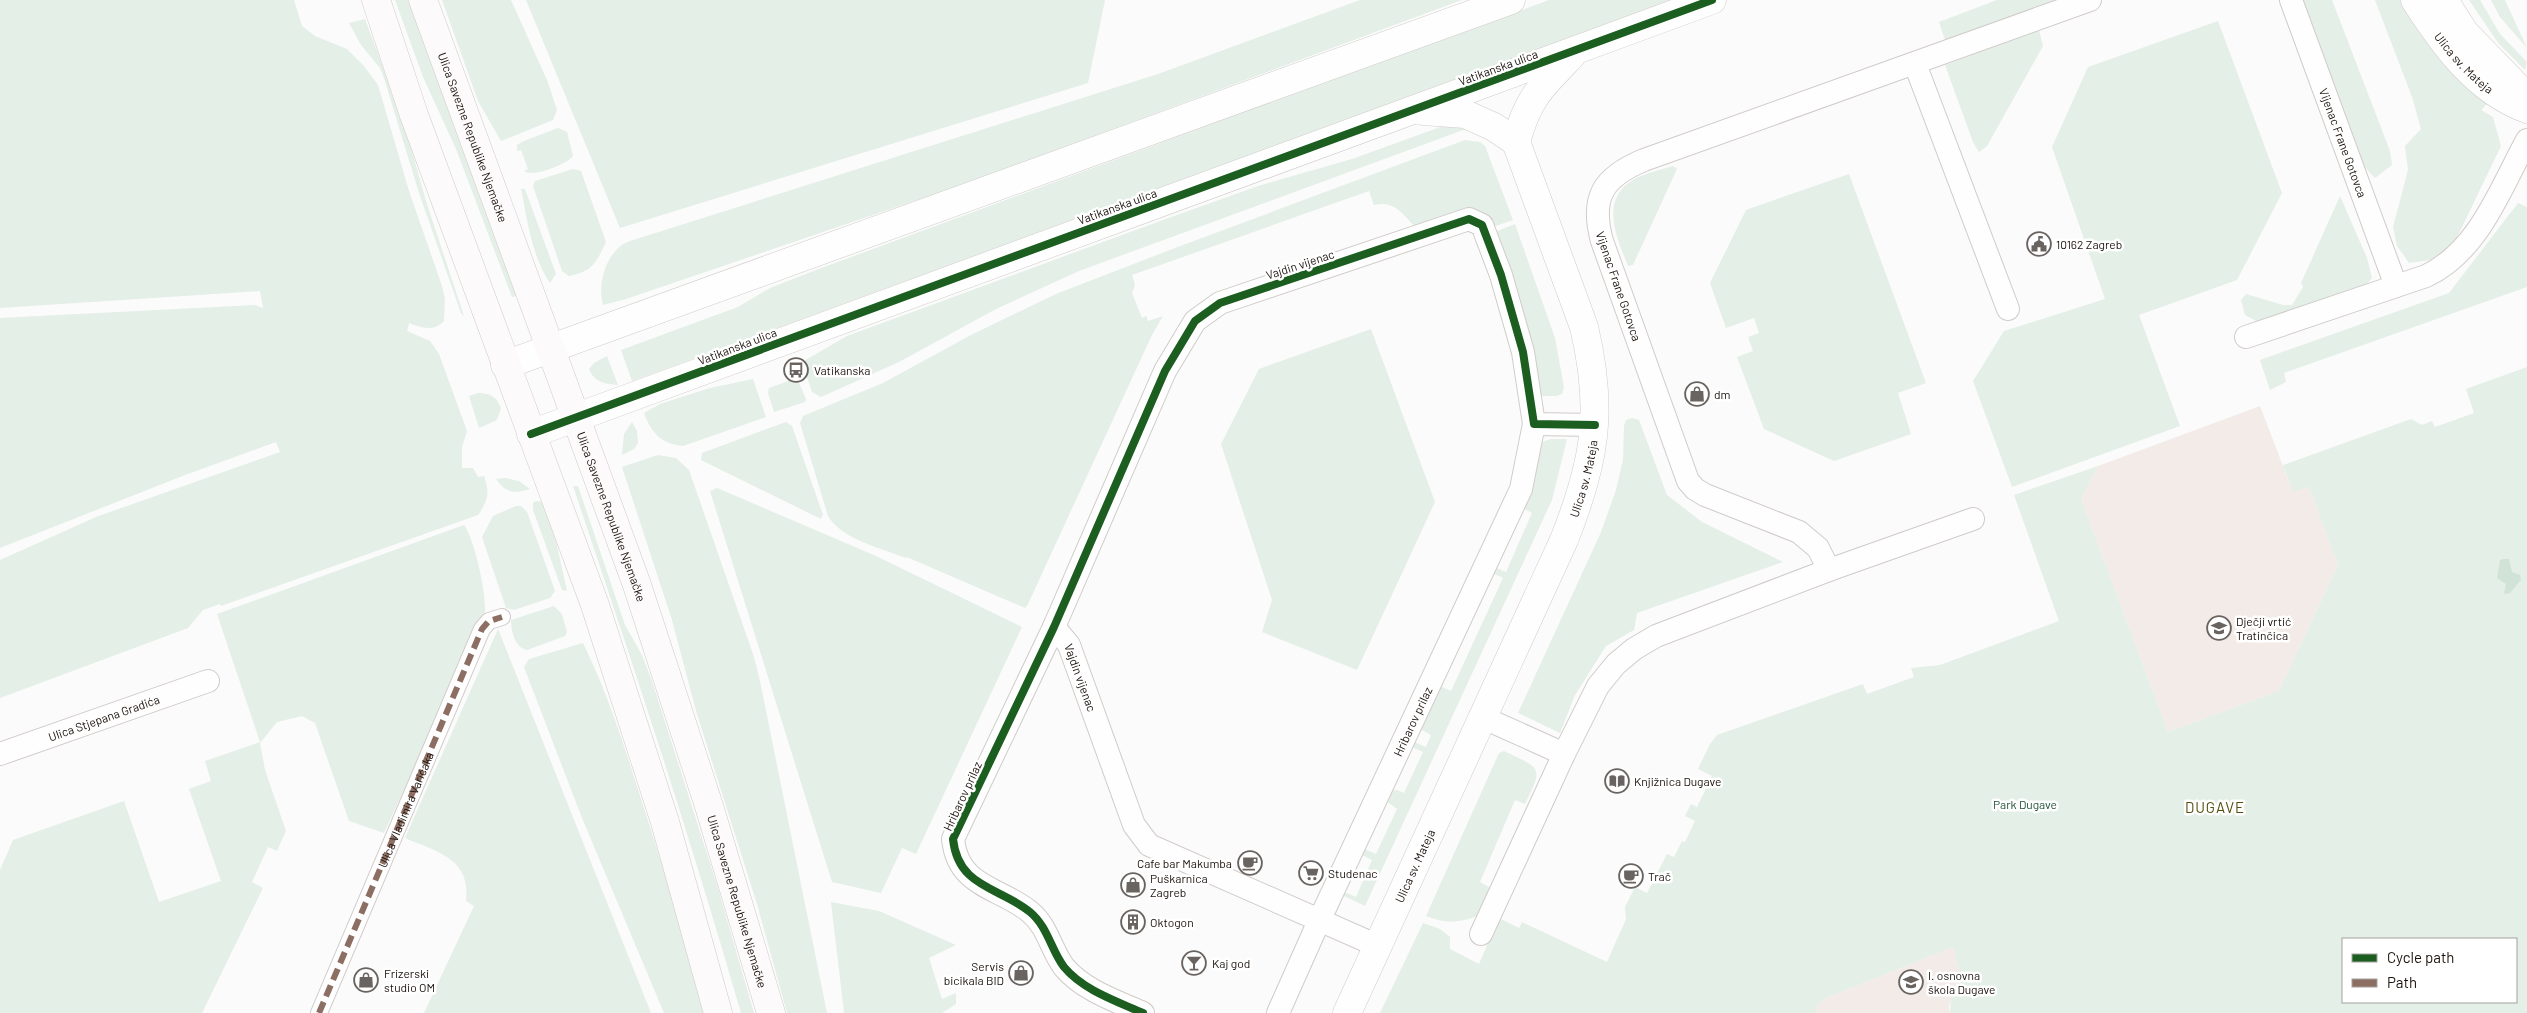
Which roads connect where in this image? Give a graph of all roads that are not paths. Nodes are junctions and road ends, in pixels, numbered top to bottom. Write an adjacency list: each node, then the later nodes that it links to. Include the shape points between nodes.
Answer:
1 (376, 0): 20 (main road)
2 (423, 0): 19 (main road, Ulica Savezne Republike Njemačke)
3 (1511, 0): 19 (street)
4 (1712, 0): 9 (street, Vatikanska ulica)
5 (2090, 0): 10 (street, Vijenac Frane Gotovca)
6 (2291, 0): 16 (street, Vijenac Frane Gotovca)
7 (2416, 0): 12 (street, Ulica sv. Mateja, via 2458,58 2494,92)
8 (2444, 0): 11 (street, Ulica sv. Mateja, via 2464,32)
9 (1578, 49): 13 (street, Vatikanska ulica); 15 (street, via 1538,90 1524,112)
10 (1915, 64): 17 (street); 26 (street, Vijenac Frane Gotovca, via 1628,167 1615,174 1606,185 1597,213 1602,241 1688,481 1705,495 1799,532 1818,548)
11 (2527, 97)
12 (2527, 109)
13 (1414, 110): 15 (street, via 1465,114 1494,127); 21 (street, Vatikanska ulica)
14 (2527, 140): 16 (street, via 2489,212 2460,254 2444,268)
15 (1516, 142): 23 (street, Ulica sv. Mateja, via 1584,327 1591,358)
16 (2396, 286): 18 (street)
17 (2008, 309)
18 (2246, 337)
19 (551, 349): 20 (street); 21 (main road, Ulica Savezne Republike Njemačke)
20 (505, 365): 24 (main road)
21 (577, 418): 24 (street, Vatikanska ulica); 38 (main road, Ulica Savezne Republike Njemačke, via 709,806)
22 (1534, 424): 23 (street); 28 (street, Vajdin vijenac, via 1523,352 1500,275 1482,225 1469,219 1220,303 1195,321 1165,371); 33 (street, Hribarov prilaz, via 1521,490)
23 (1595, 425): 30 (street, Ulica sv. Mateja, via 1581,496)
24 (531, 434): 37 (main road, via 595,605 665,822)
25 (1973, 519): 26 (street)
26 (1829, 570): 32 (street, via 1656,636 1634,649 1598,686)
27 (502, 617): 36 (street, Ulica Vladimira Varićaka, via 489,621 482,629)
28 (1054, 627): 33 (street, Vajdin vijenac, via 1069,645 1134,825 1149,845); 39 (street, Hribarov prilaz, via 963,814 953,839 954,849 964,870 984,887 1031,912 1052,941 1063,966 1079,982)
29 (208, 681): 31 (street, Ulica Stjepana Gradića)
30 (1484, 718): 32 (street); 35 (street, Ulica sv. Mateja)
31 (0, 754)
32 (1564, 754): 34 (street)
33 (1319, 921): 35 (street, Vajdin vijenac); 40 (street, Hribarov prilaz)
34 (1481, 934)
35 (1378, 946): 41 (street, Ulica sv. Mateja)
36 (319, 1013)
37 (718, 1013)
38 (771, 1013)
39 (1143, 1013)
40 (1278, 1013)
41 (1348, 1013)

